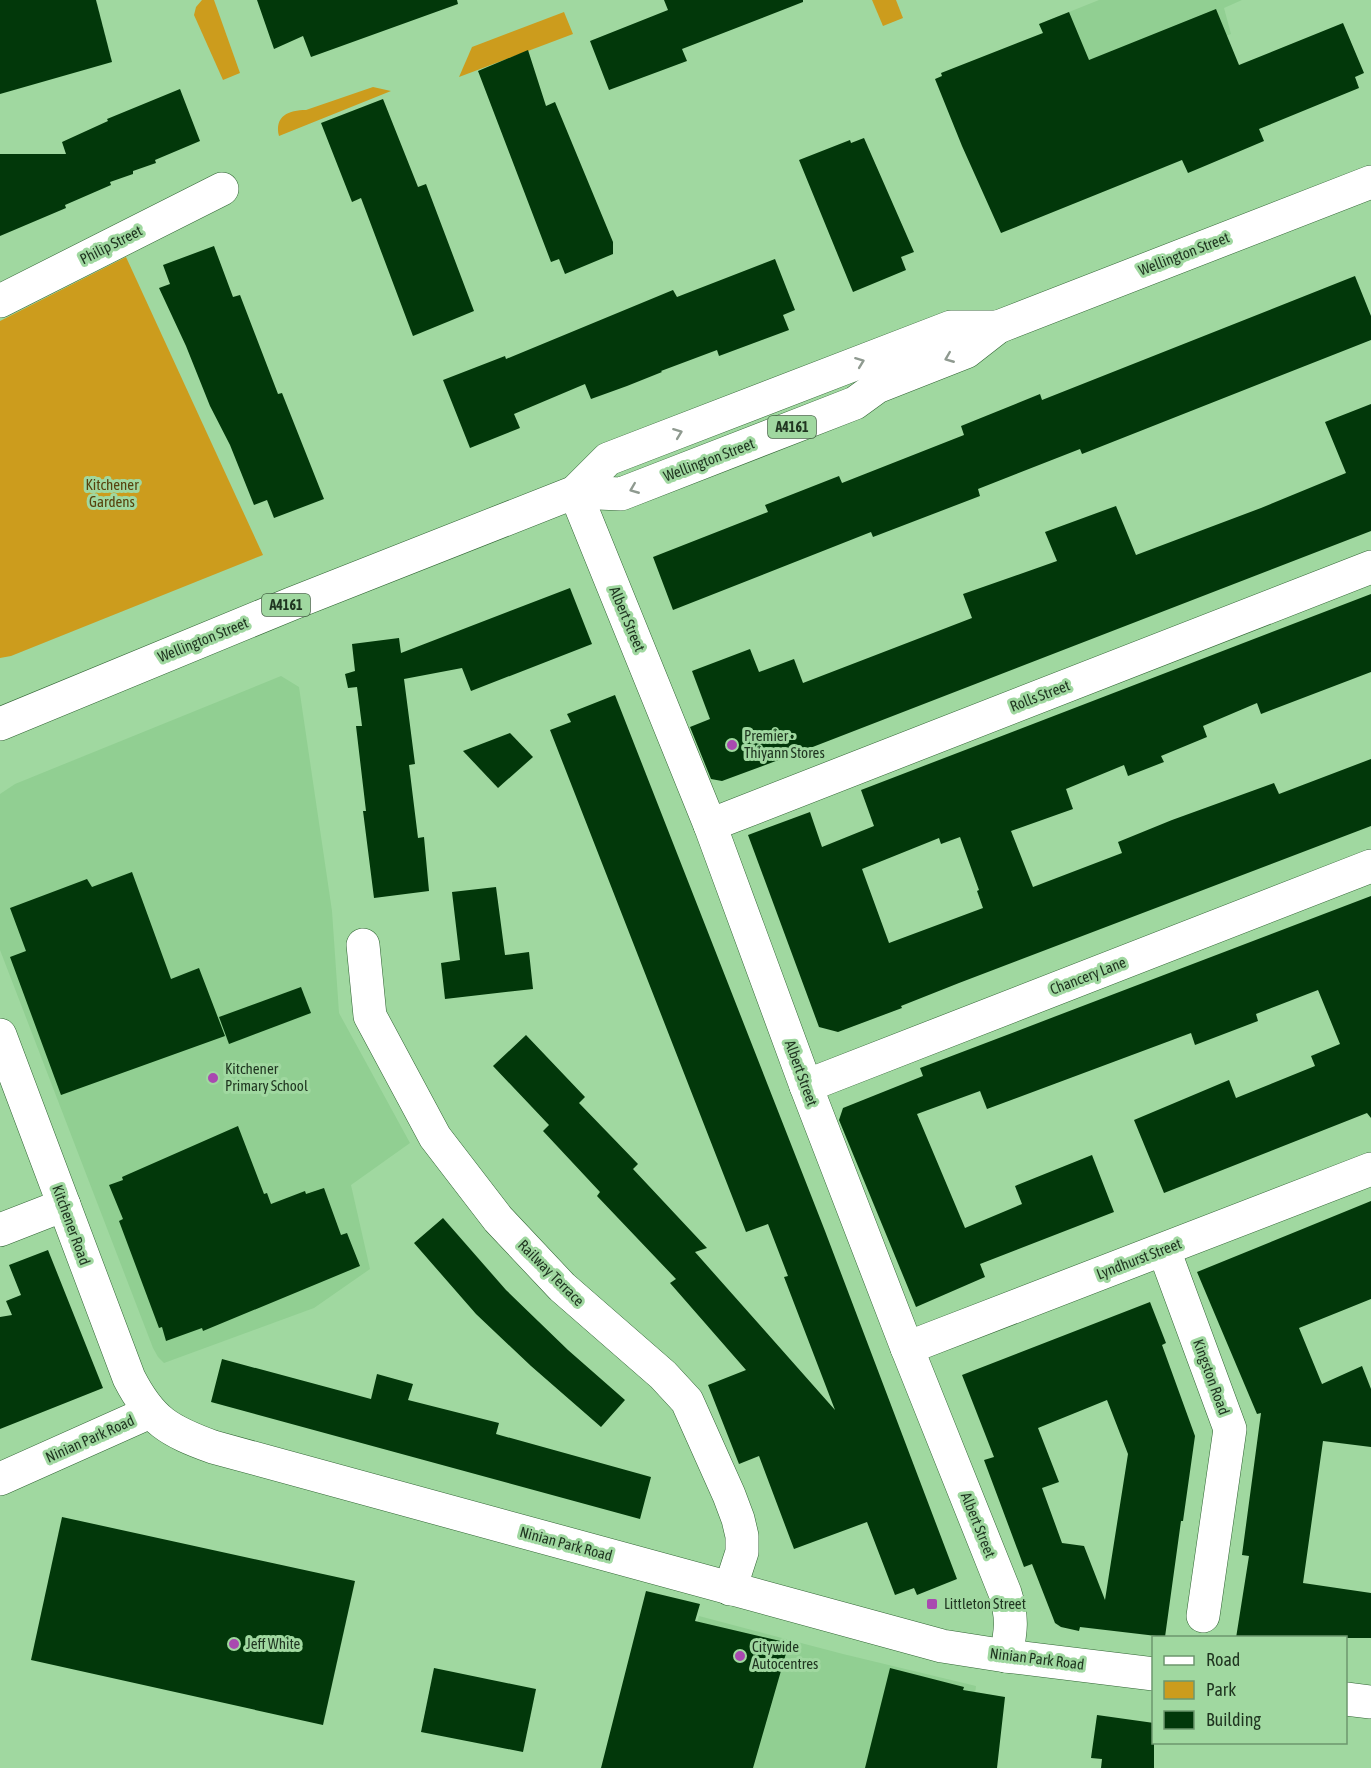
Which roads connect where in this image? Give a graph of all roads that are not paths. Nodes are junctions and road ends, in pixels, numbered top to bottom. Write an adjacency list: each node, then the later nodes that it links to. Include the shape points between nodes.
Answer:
1 (1371, 182): 4 (street, Wellington Street / A4161, via 998,327 966,352 877,387 855,403 621,494)
2 (222, 189): 3 (street, Philip Street)
3 (0, 301)
4 (575, 492): 7 (street, Wellington Street / A4161); 9 (street, Albert Street)
5 (1371, 567): 9 (street, Rolls Street)
6 (0, 700): 7 (street)
7 (57, 700): 8 (street, Wellington Street / A4161)
8 (0, 724)
9 (710, 825): 13 (street, Albert Street)
10 (1371, 867): 13 (street, Chancery Lane)
11 (363, 945): 21 (street, Railway Terrace, via 370,1016 435,1137 498,1220 554,1279 687,1401 738,1519 741,1552)
12 (0, 1035): 15 (street, Kitchener Road)
13 (806, 1086): 18 (street, Albert Street)
14 (1371, 1169): 17 (street, Lyndhurst Street)
15 (64, 1205): 16 (street); 19 (street, Kitchener Road, via 129,1378)
16 (0, 1230)
17 (1164, 1250): 18 (street, Lyndhurst Street); 22 (street, Kingston Road, via 1230,1430)
18 (907, 1348): 23 (street, Albert Street, via 1011,1610)
19 (150, 1412): 20 (street, Ninian Park Road); 21 (street, Ninian Park Road, via 185,1437 213,1447)
20 (0, 1479)
21 (730, 1588): 23 (street, Ninian Park Road, via 942,1646)
22 (1203, 1616)
23 (1006, 1656): 24 (street, Ninian Park Road)
24 (1152, 1674)
25 (1347, 1699): 26 (street)
26 (1371, 1702)

